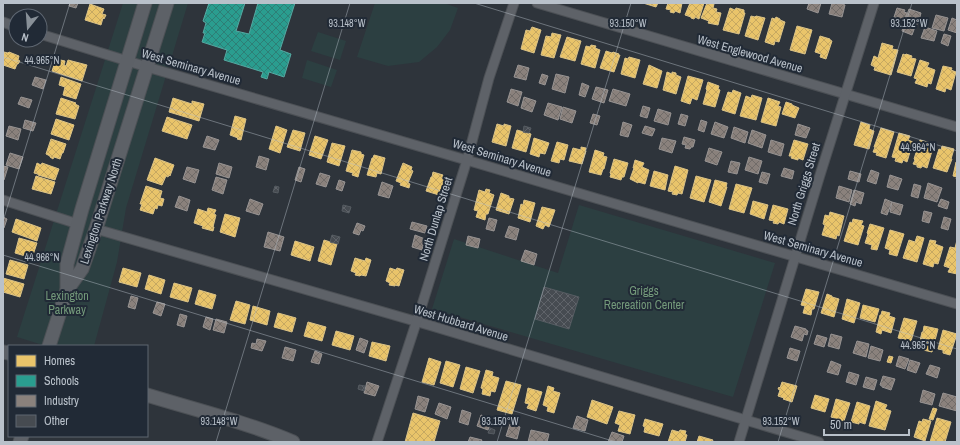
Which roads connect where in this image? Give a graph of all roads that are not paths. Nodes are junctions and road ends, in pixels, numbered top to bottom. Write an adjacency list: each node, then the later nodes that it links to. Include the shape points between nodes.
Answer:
1 (145, 3): 7 (main road, Lexington Parkway North)
2 (167, 3): 8 (main road, Lexington Parkway North)
3 (514, 3): 11 (street, North Dunlap Street, via 489,78)
4 (537, 3): 9 (street, West Englewood Avenue)
5 (874, 3): 9 (street, North Griggs Street)
6 (48, 36): 7 (street, West Seminary Avenue)
7 (127, 61): 8 (street, West Seminary Avenue); 13 (main road, Lexington Parkway North)
8 (147, 67): 11 (street, West Seminary Avenue); 14 (main road, Lexington Parkway North)
9 (845, 94): 10 (street, West Englewood Avenue); 15 (street, North Griggs Street)
10 (957, 127)
11 (467, 160): 15 (street, West Seminary Avenue); 18 (street, North Dunlap Street)
12 (3, 200): 13 (street)
13 (78, 224): 16 (main road, Lexington Parkway North, via 67,264)
14 (96, 229): 16 (main road, Lexington Parkway North, via 82,269); 18 (street, West Hubbard Avenue)
15 (795, 256): 17 (street, West Seminary Avenue); 21 (street, North Griggs Street)
16 (67, 290): 19 (main road)
17 (957, 304)
18 (416, 322): 21 (street, West Hubbard Avenue); 23 (street, North Dunlap Street)
19 (49, 345)
20 (148, 395): 22 (main road)
21 (745, 421): 24 (street, North Griggs Street); 25 (street, West Hubbard Avenue)
22 (294, 442)
23 (377, 442)
24 (739, 442)
25 (819, 442)

